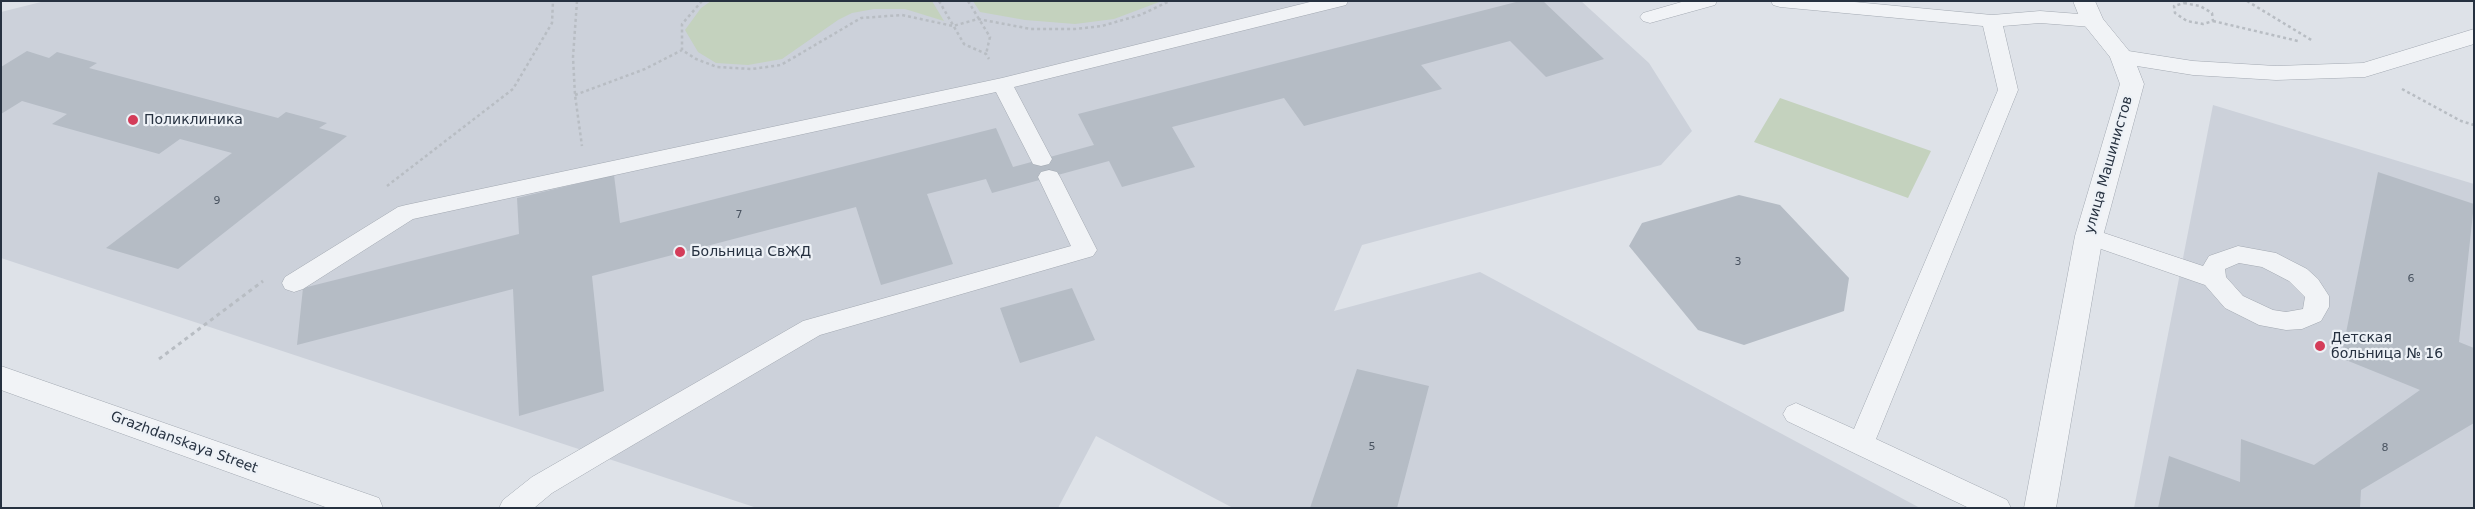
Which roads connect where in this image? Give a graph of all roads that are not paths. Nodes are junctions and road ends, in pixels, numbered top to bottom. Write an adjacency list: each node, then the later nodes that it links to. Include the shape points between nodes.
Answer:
1 (1339, 1): 9 (lane)
2 (1708, 1): 5 (lane)
3 (1780, 1): 6 (lane)
4 (2088, 11): 6 (lane); 8 (street, улица Машинистов)
5 (1650, 17)
6 (1992, 21): 15 (lane, via 2008,90)
7 (2474, 36): 8 (street, via 2365,70 2276,73 2193,68)
8 (2122, 57): 10 (street, улица Машинистов, via 2132,84)
9 (1002, 84): 12 (lane, via 406,213); 17 (lane, via 1085,250 812,328 542,485)
10 (2089, 236): 11 (lane); 19 (street, улица Машинистов)
11 (2214, 279)
12 (294, 283)
13 (1, 378): 16 (street, Grazhdanskaya Street)
14 (1796, 414): 15 (lane)
15 (1861, 444): 18 (lane)
16 (367, 508)
17 (512, 508)
18 (1997, 508)
19 (2040, 508)

